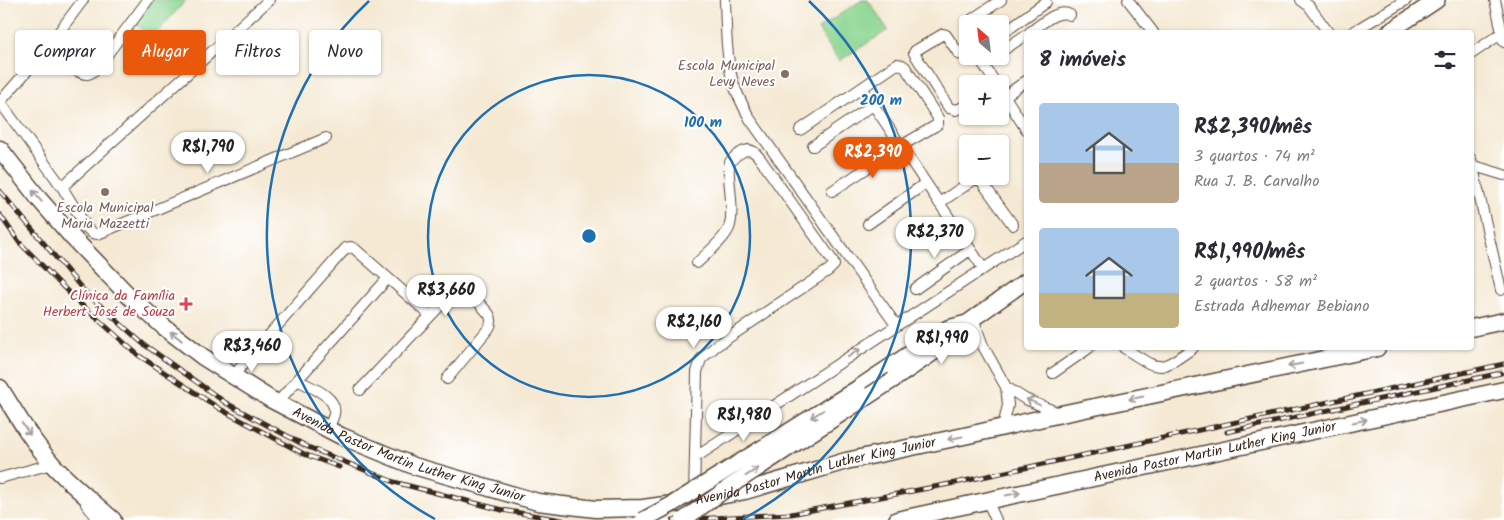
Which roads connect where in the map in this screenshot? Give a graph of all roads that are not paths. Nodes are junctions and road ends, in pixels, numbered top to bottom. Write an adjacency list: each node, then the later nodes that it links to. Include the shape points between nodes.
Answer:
1 (83, 0): 15 (street)
2 (148, 0): 24 (street)
3 (269, 0): 45 (street)
4 (725, 0): 61 (street, via 728,56 733,80 750,119)
5 (1001, 0): 12 (street)
6 (1128, 0): 17 (street)
7 (1300, 0): 18 (street, via 1309,6)
8 (1406, 0): 19 (street)
9 (1437, 0): 20 (main road)
10 (1495, 0): 22 (street)
11 (1046, 2): 14 (street)
12 (979, 15)
13 (1070, 15): 16 (street, via 1060,13)
14 (1009, 29)
15 (60, 30)
16 (1033, 30)
17 (1151, 30)
18 (1327, 30)
19 (1356, 30)
20 (1392, 30)
21 (1024, 36): 23 (street)
22 (1503, 38): 25 (street)
23 (1009, 46)
24 (113, 47)
25 (1474, 52)
26 (959, 54): 34 (street, via 943,34 914,53 949,108)
27 (24, 75): 31 (street)
28 (1024, 82): 30 (street)
29 (862, 88): 33 (street); 36 (street); 39 (street, via 897,64 910,75 939,121)
30 (1009, 90)
31 (0, 102): 45 (street)
32 (1009, 102): 35 (street)
33 (873, 105): 38 (street); 39 (street)
34 (959, 109)
35 (1024, 126)
36 (800, 130)
37 (326, 138): 45 (street, via 98,234 87,228)
38 (813, 146)
39 (901, 146): 44 (street); 46 (street)
40 (0, 149): 68 (main road, Avenida Pastor Martin Luther King Junior, one-way to 40, via 203,357 130,297 72,238)
41 (1474, 164): 43 (street)
42 (1474, 172): 57 (street)
43 (1504, 175)
44 (926, 184): 47 (street); 48 (street)
45 (62, 186)
46 (832, 191)
47 (939, 203): 49 (street, via 979,178); 51 (street)
48 (868, 224)
49 (1013, 225)
50 (1024, 241): 53 (street)
51 (970, 250): 53 (street); 56 (street)
52 (697, 263): 79 (street, via 728,230 731,221 729,166 733,158 751,150 834,265 702,359 698,372)
53 (983, 268): 61 (street)
54 (388, 278): 58 (street); 68 (street, via 355,249 346,248); 69 (street)
55 (1024, 282): 59 (main road)
56 (915, 289)
57 (1501, 290)
58 (430, 315): 70 (street, via 453,292 462,289 492,317 490,328); 73 (street)
59 (970, 321): 71 (street); 87 (main road, one-way to 87, bridge, via 948,328 858,388); 88 (main road, one-way to 59, bridge, via 955,338)
60 (1504, 321): 62 (main road)
61 (896, 325): 79 (street, one-way to 61)
62 (1474, 327)
63 (1086, 350): 67 (street)
64 (1127, 350): 65 (street, via 1157,367 1167,365)
65 (1190, 350)
66 (1367, 350): 76 (main road, Avenida Pastor Martin Luther King Junior, one-way to 76)
67 (1053, 373)
68 (233, 376): 75 (main road, Avenida Pastor Martin Luther King Junior)
69 (297, 380): 75 (street); 78 (street, via 331,401 334,414)
70 (447, 380)
71 (1006, 387): 76 (street, one-way to 71); 77 (street, via 1008,405)
72 (0, 388): 80 (main road, one-way to 80, via 24,428)
73 (360, 390)
74 (1504, 390): 83 (main road, Avenida Pastor Martin Luther King Junior, one-way to 74)
75 (277, 403): 78 (main road, Avenida Pastor Martin Luther King Junior)
76 (1061, 414): 77 (main road, Avenida Pastor Martin Luther King Junior)
77 (1003, 427): 84 (main road, Avenida Pastor Martin Luther King Junior, one-way to 84, via 846,461 745,491)
78 (328, 429): 84 (main road, Avenida Pastor Martin Luther King Junior, via 414,466 538,502 596,509 643,508)
79 (696, 457): 84 (street)
80 (52, 464): 81 (street); 82 (main road)
81 (0, 478)
82 (74, 486): 85 (street); 86 (main road)
83 (987, 500): 89 (main road, Avenida Pastor Martin Luther King Junior); 90 (street)
84 (694, 501)
85 (99, 520)
86 (113, 520)
87 (643, 520)
88 (683, 520)
89 (897, 520)
90 (996, 520)

